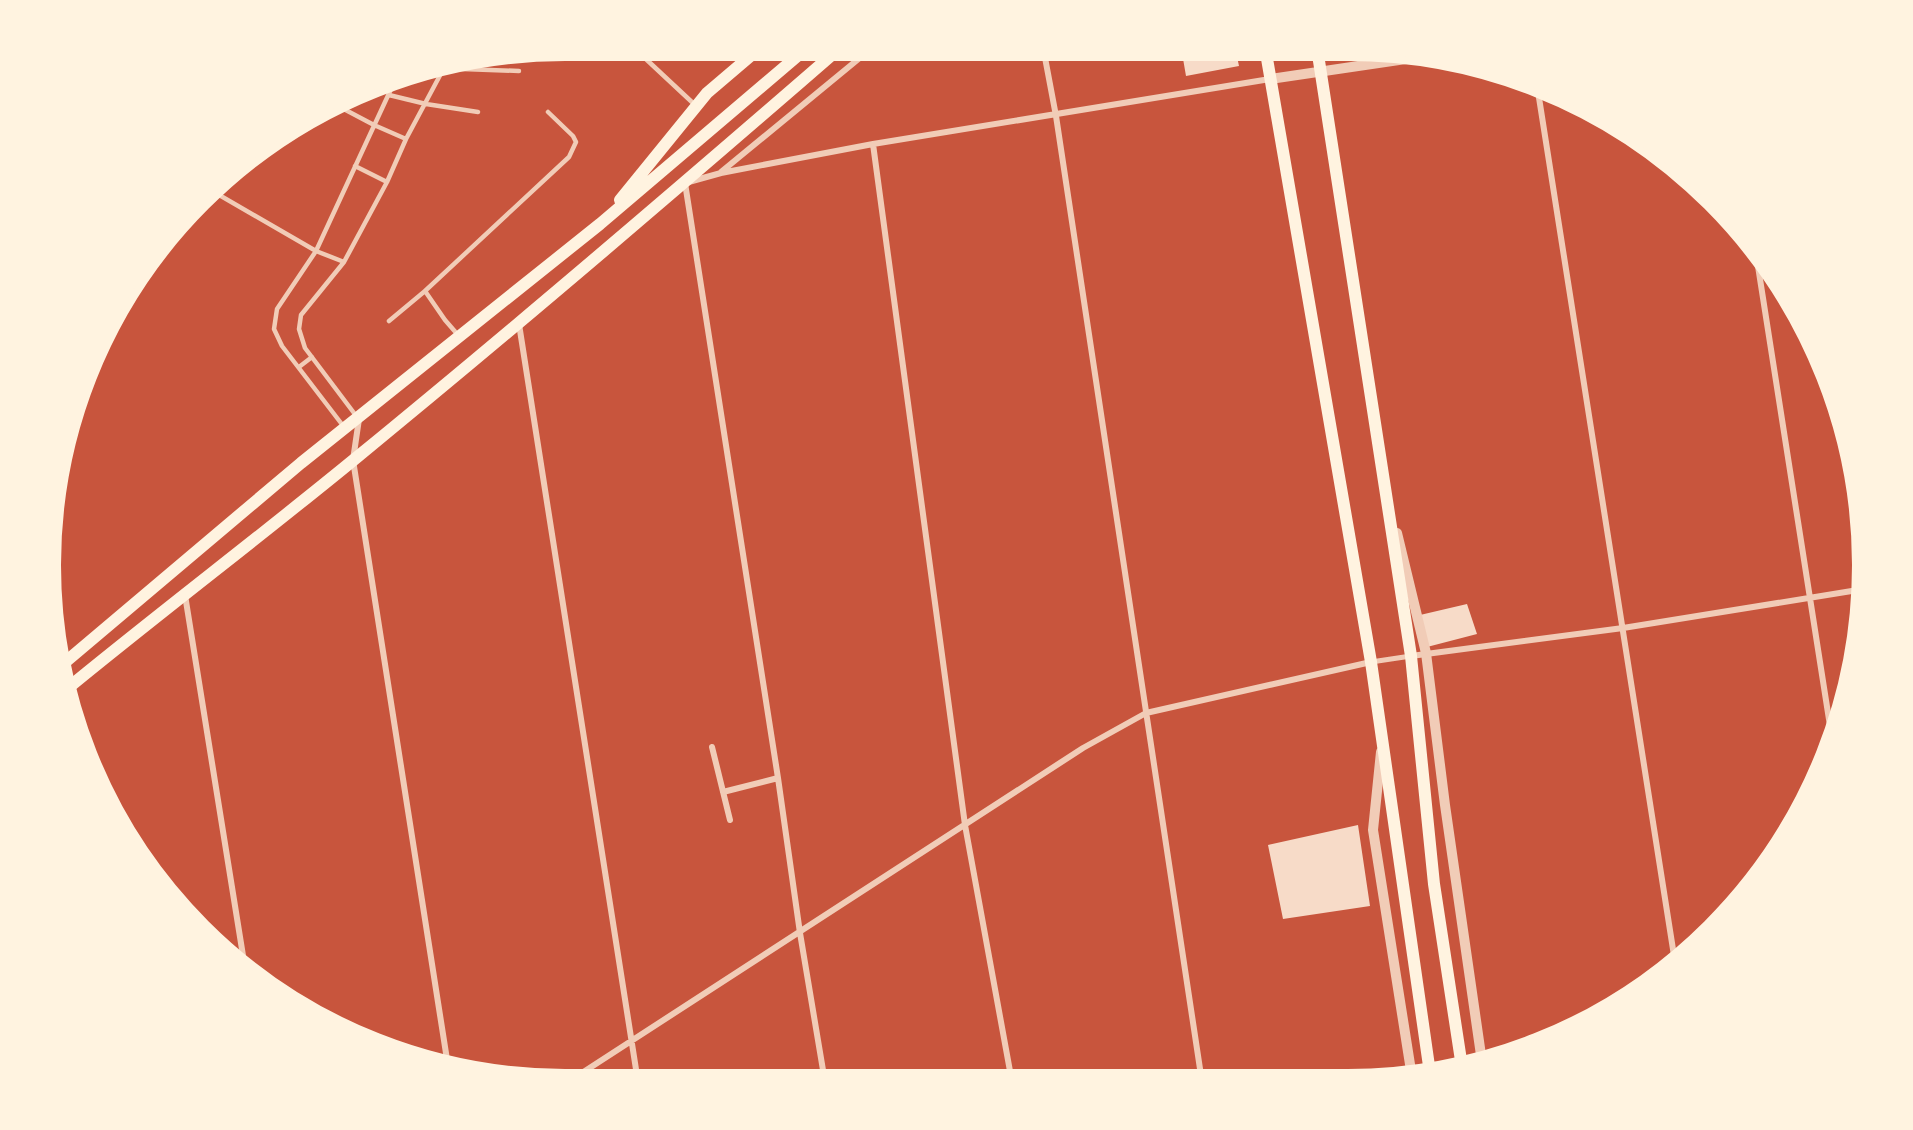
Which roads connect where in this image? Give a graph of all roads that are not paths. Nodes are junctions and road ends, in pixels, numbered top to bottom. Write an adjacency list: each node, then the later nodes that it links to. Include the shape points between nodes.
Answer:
1 (644, 57): 21 (lane)
2 (739, 57): 11 (lane)
3 (749, 57): 11 (main road)
4 (796, 57): 34 (main road)
5 (830, 57): 32 (main road)
6 (861, 57): 30 (street)
7 (1045, 57): 25 (street)
8 (1267, 57): 16 (main road)
9 (1318, 57): 15 (main road)
10 (1401, 60): 15 (street)
11 (737, 67): 21 (main road)
12 (459, 69): 13 (lane)
13 (519, 71)
14 (443, 72): 20 (lane)
15 (1321, 72): 16 (street); 47 (main road)
16 (1270, 79): 25 (street); 55 (main road)
17 (392, 88): 18 (lane)
18 (389, 95): 20 (lane); 26 (lane)
19 (1539, 95): 51 (street)
20 (426, 105): 23 (lane); 27 (lane)
21 (696, 106): 34 (main road)
22 (342, 108): 26 (lane)
23 (478, 112)
24 (548, 112): 38 (lane, via 576,142 569,158)
25 (1056, 116): 28 (street); 57 (street)
26 (374, 125): 27 (lane); 29 (lane)
27 (406, 139): 31 (lane)
28 (873, 144): 30 (street); 64 (street)
29 (355, 166): 31 (lane); 35 (lane)
30 (721, 173): 32 (street)
31 (387, 182): 36 (lane)
32 (685, 183): 40 (main road); 61 (street)
33 (218, 194): 35 (lane)
34 (600, 224): 41 (main road)
35 (316, 251): 36 (lane); 43 (lane, via 277,309 274,329)
36 (344, 262): 42 (lane, via 301,315 299,329)
37 (1758, 266): 50 (street)
38 (425, 291): 39 (lane); 41 (lane)
39 (389, 321)
40 (519, 324): 46 (main road); 68 (street)
41 (460, 337): 44 (main road)
42 (312, 357): 43 (lane); 44 (lane)
43 (298, 367): 45 (lane)
44 (359, 419): 45 (main road); 46 (street)
45 (346, 429): 54 (main road)
46 (353, 460): 49 (main road); 70 (street)
47 (1383, 479): 52 (street); 53 (main road)
48 (1855, 590): 50 (street)
49 (185, 593): 56 (main road); 67 (street)
50 (1810, 598): 51 (street); 58 (street)
51 (1623, 628): 52 (street); 66 (street)
52 (1426, 654): 53 (street); 69 (street)
53 (1411, 656): 55 (street); 71 (main road, via 1434,884)
54 (66, 661)
55 (1371, 662): 57 (street); 59 (main road)
56 (72, 685)
57 (1146, 714): 64 (street, via 1083,748); 78 (street)
58 (1830, 725)
59 (1382, 742): 72 (main road); 73 (street, via 1373,830)
60 (712, 747): 62 (street)
61 (778, 778): 62 (street); 65 (street)
62 (723, 792): 63 (street)
63 (730, 820)
64 (965, 825): 65 (street); 77 (street)
65 (800, 933): 68 (street); 76 (street)
66 (1674, 954)
67 (243, 958)
68 (631, 1040): 74 (street); 75 (street)
69 (1481, 1055)
70 (447, 1059)
71 (1461, 1060)
72 (1429, 1066)
73 (1411, 1069)
74 (582, 1073)
75 (636, 1073)
76 (823, 1073)
77 (1009, 1073)
78 (1201, 1073)

